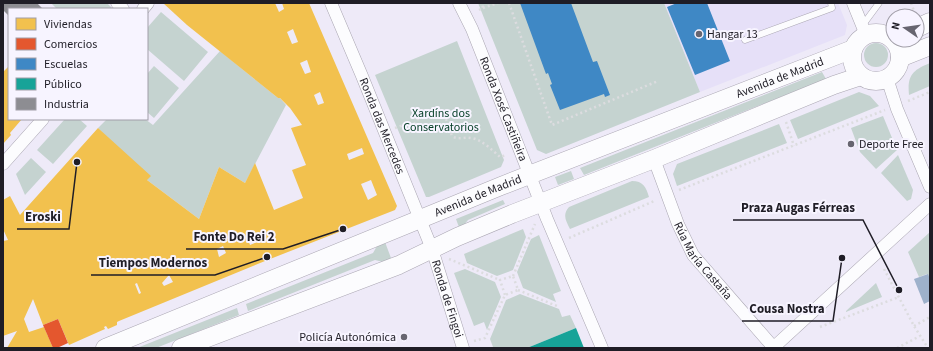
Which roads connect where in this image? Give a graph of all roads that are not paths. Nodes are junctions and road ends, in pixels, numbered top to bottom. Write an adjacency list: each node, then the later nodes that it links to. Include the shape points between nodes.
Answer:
1 (332, 3): 22 (street, Ronda das Mercedes)
2 (459, 3): 18 (street, Ronda Xosé Castiñeira, via 472,29)
3 (831, 3): 8 (lane, via 832,8)
4 (854, 3): 6 (street)
5 (879, 3): 6 (lane)
6 (864, 31): 7 (street); 11 (street)
7 (885, 33)
8 (745, 40)
9 (930, 46): 12 (street)
10 (898, 48): 12 (street)
11 (853, 49): 13 (street, via 853,63); 18 (street, Avenida de Madrid)
12 (900, 58): 14 (street, via 896,70)
13 (861, 76): 14 (street, via 873,81); 16 (street)
14 (887, 78): 19 (street, via 897,109)
15 (42, 120): 17 (street)
16 (654, 159): 20 (street); 28 (street, Rúa María Castaña, via 678,224 693,255)
17 (3, 164)
18 (530, 174): 20 (street, Ronda Xosé Castiñeira); 22 (street, Avenida de Madrid)
19 (930, 187)
20 (541, 203): 23 (street); 27 (street, Ronda Xosé Castiñeira)
21 (930, 204): 28 (street)
22 (420, 219): 23 (street, Ronda das Mercedes); 25 (street, Avenida de Madrid)
23 (432, 249): 24 (street, Ronda de Fingoi); 26 (street, via 399,265)
24 (468, 345)
25 (105, 348)
26 (181, 348)
27 (602, 348)
28 (774, 348)

